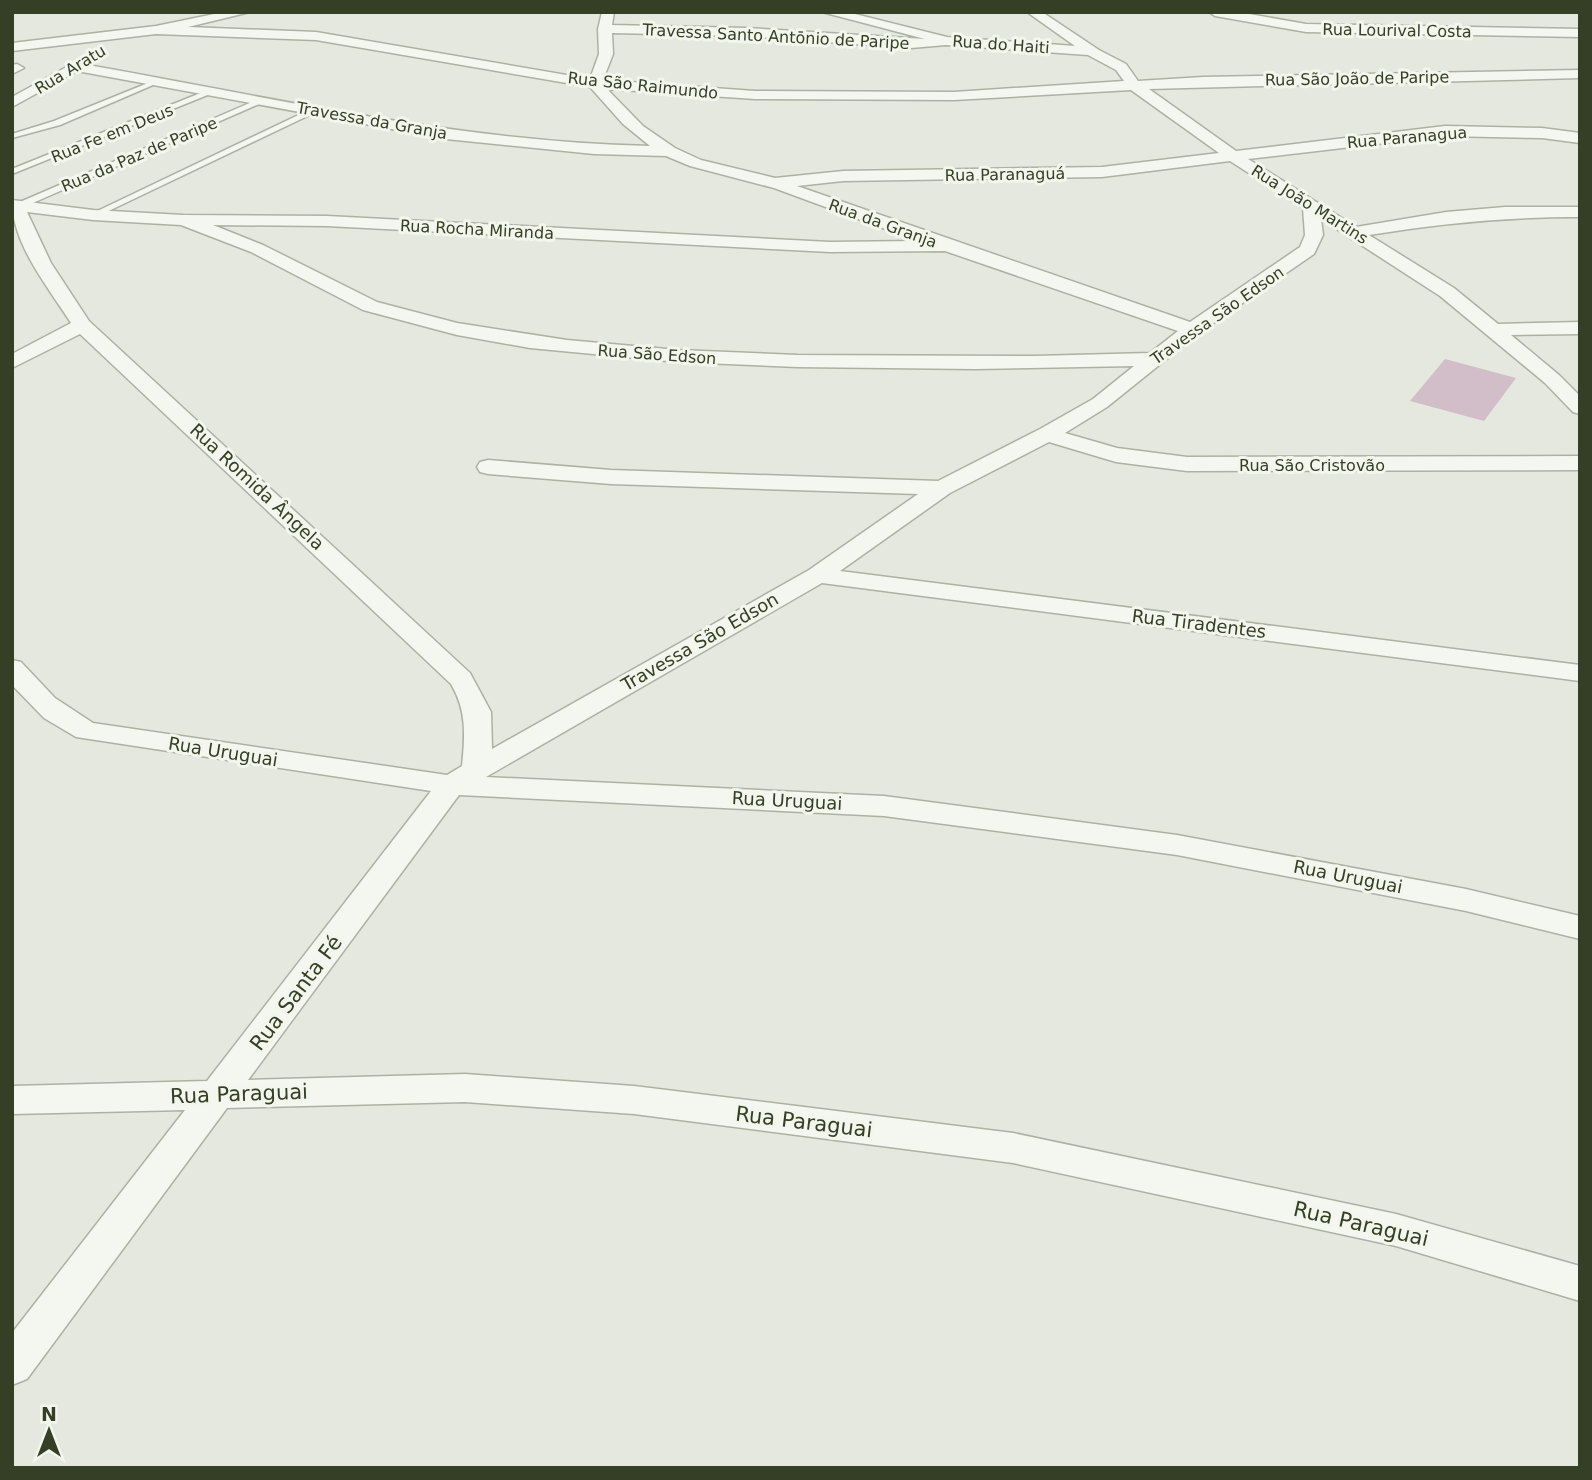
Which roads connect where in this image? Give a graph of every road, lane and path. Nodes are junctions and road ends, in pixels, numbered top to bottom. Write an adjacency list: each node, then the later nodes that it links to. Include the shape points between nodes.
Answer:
1 (244, 12): 8 (street)
2 (608, 12): 7 (street)
3 (828, 12): 6 (street, Rua do Haiti)
4 (1215, 12): 9 (street, Rua Lourival Costa, via 1306,28)
5 (1046, 15): 13 (street, Rua João Martins)
6 (878, 18): 11 (street, Rua do Haiti)
7 (605, 29): 11 (street, Travessa Santo Antōnio de Paripe, via 746,32 911,44); 17 (street, via 606,54)
8 (156, 30): 10 (street); 17 (street, Rua São Raimundo, via 316,36)
9 (1580, 33)
10 (126, 34): 12 (street); 14 (street, Rua Aratu)
11 (946, 41): 13 (street, Rua do Haiti)
12 (12, 47)
13 (1094, 52): 18 (street, Rua João Martins, via 1121,66)
14 (77, 67): 16 (street, Travessa da Granja); 21 (street, Rua Aratu)
15 (1580, 74): 18 (street, Rua São João de Paripe)
16 (158, 81): 19 (street, Travessa da Granja); 23 (lane, via 57,123)
17 (594, 84): 18 (street, Rua São Raimundo, via 742,95 853,97 954,96); 25 (street, Rua da Granja, via 618,114)
18 (1133, 84): 26 (street, Rua João Martins)
19 (211, 92): 20 (street, Travessa da Granja); 27 (lane, Rua Fe em Deus)
20 (261, 101): 22 (street, Travessa da Granja); 29 (lane, Rua da Paz de Paripe)
21 (12, 103)
22 (314, 111): 25 (street, Travessa da Granja, via 573,149); 32 (lane)
23 (12, 136)
24 (1580, 138): 26 (street, Rua Paranagua, via 1445,131)
25 (669, 151): 28 (street, Rua da Granja, via 712,168)
26 (1234, 157): 28 (street, Rua Paranaguá, via 1102,172 843,176); 30 (street, Rua João Martins)
27 (12, 172)
28 (775, 183): 35 (street, Rua da Granja)
29 (14, 206): 32 (street, Rua Rocha Miranda); 36 (street, Rua Romida Ângela, via 42,263)
30 (1311, 206): 34 (street, Rua João Martins); 38 (street, Travessa São Edson, via 1314,235 1308,250)
31 (1580, 212): 34 (street, via 1469,215)
32 (93, 215): 33 (street, Rua Rocha Miranda)
33 (183, 220): 35 (street, Rua Rocha Miranda, via 327,221 790,245); 40 (street, Rua São Edson, via 264,252 383,311 523,341 602,351 868,365)
34 (1356, 232): 39 (street, Rua João Martins)
35 (943, 246): 38 (street, Rua da Granja)
36 (82, 325): 41 (street); 50 (street, Rua Romida Ângela, via 461,679 475,698 481,723)
37 (1580, 328): 39 (street)
38 (1192, 329): 40 (street, Travessa São Edson)
39 (1496, 330): 42 (street, Rua João Martins)
40 (1154, 359): 43 (street, Travessa São Edson, via 1100,403)
41 (12, 362)
42 (1580, 408)
43 (1048, 434): 44 (street, Rua São Cristovão, via 1113,456 1168,463); 46 (street, Travessa São Edson)
44 (1580, 463)
45 (488, 467): 46 (street, Travessa São Edson, via 611,477)
46 (942, 488): 47 (street, Travessa São Edson)
47 (818, 575): 49 (street, Rua Tiradentes); 50 (street, Travessa São Edson)
48 (12, 668): 50 (street, Rua Uruguai, via 43,705 86,730)
49 (1580, 673)
50 (464, 777): 51 (street, Rua Uruguai, via 884,806 1177,845 1466,900); 52 (street, Rua Santa Fé)
51 (1580, 928)
52 (220, 1094): 53 (street, Rua Paraguai); 54 (street, Rua Paraguai, via 465,1088 634,1100 1013,1148 1396,1230); 55 (street, Rua Santa Fé)
53 (12, 1100)
54 (1580, 1284)
55 (12, 1366)

